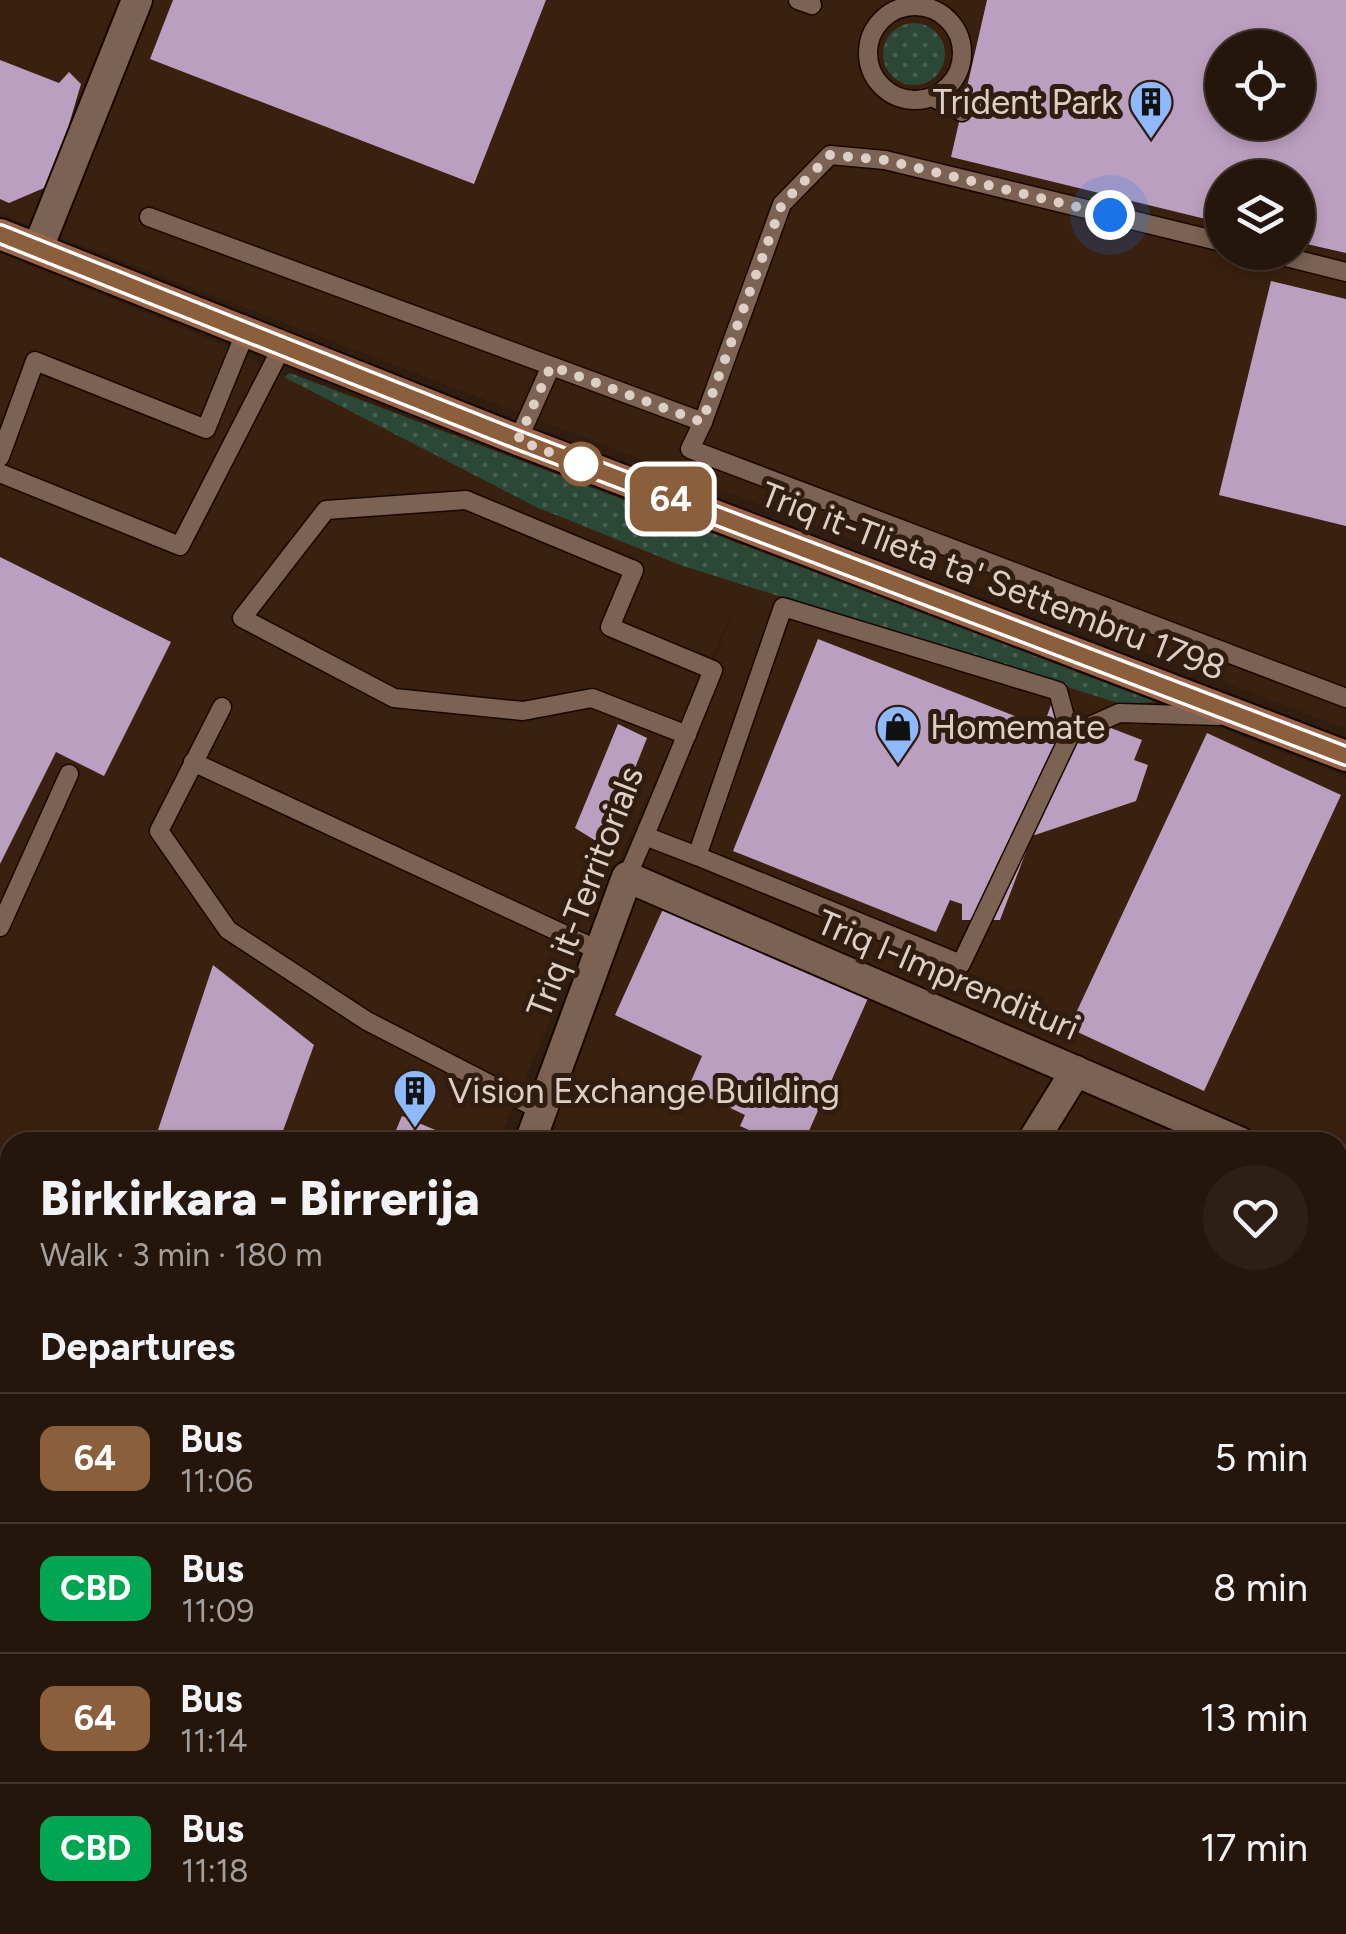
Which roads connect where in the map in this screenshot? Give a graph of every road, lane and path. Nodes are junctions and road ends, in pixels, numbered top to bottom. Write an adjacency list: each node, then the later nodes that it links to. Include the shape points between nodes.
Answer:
1 (136, 0): 8 (street)
2 (907, 3): 3 (lane, via 951,22 963,49 967,64); 3 (lane, via 871,36 870,68 890,94)
3 (934, 98): 4 (lane)
4 (962, 112)
5 (149, 217): 13 (lane)
6 (0, 234): 8 (street, Triq it-Tlieta ta' Settembru 1798)
7 (1205, 238): 14 (lane, via 885,160 830,155 782,204)
8 (38, 248): 11 (street, Triq it-Tlieta ta' Settembru 1798)
9 (1315, 264): 10 (lane)
10 (1346, 272)
11 (246, 331): 12 (street, Triq it-Tlieta ta' Settembru 1798); 16 (lane, via 206,429 35,361)
12 (282, 348): 15 (street, Triq it-Tlieta ta' Settembru 1798); 17 (lane, via 180,546)
13 (551, 366): 14 (lane); 15 (lane)
14 (702, 422): 18 (lane, via 690,449)
15 (518, 440): 20 (street, Triq it-Tlieta ta' Settembru 1798)
16 (0, 457)
17 (0, 473)
18 (1346, 698)
19 (222, 707): 24 (lane)
20 (1250, 717): 22 (lane, via 1119,713); 23 (street, Triq it-Tlieta ta' Settembru 1798)
21 (686, 735): 21 (lane, Triq it-Territorials, via 714,670 610,627 634,570 466,500 326,510 242,618 394,698 523,710 592,698); 26 (lane, Triq it-Territorials)
22 (1070, 735): 27 (lane, via 961,964); 27 (lane, via 1058,691 782,607)
23 (1346, 756)
24 (193, 762): 30 (lane); 32 (lane, via 159,831 228,930 366,1021)
25 (69, 774): 29 (lane)
26 (645, 836): 27 (lane); 28 (lane, Triq it-Territorials)
27 (697, 856)
28 (626, 877): 30 (street, Triq it-Territorials); 31 (street, Triq l-Imprendituri)
29 (0, 926)
30 (600, 951): 32 (street, Triq it-Territorials)
31 (1076, 1071): 34 (street); 35 (street, Triq l-Imprendituri)
32 (542, 1110): 33 (street, Triq it-Territorials)
33 (534, 1132)
34 (1038, 1132)
35 (1216, 1132)

